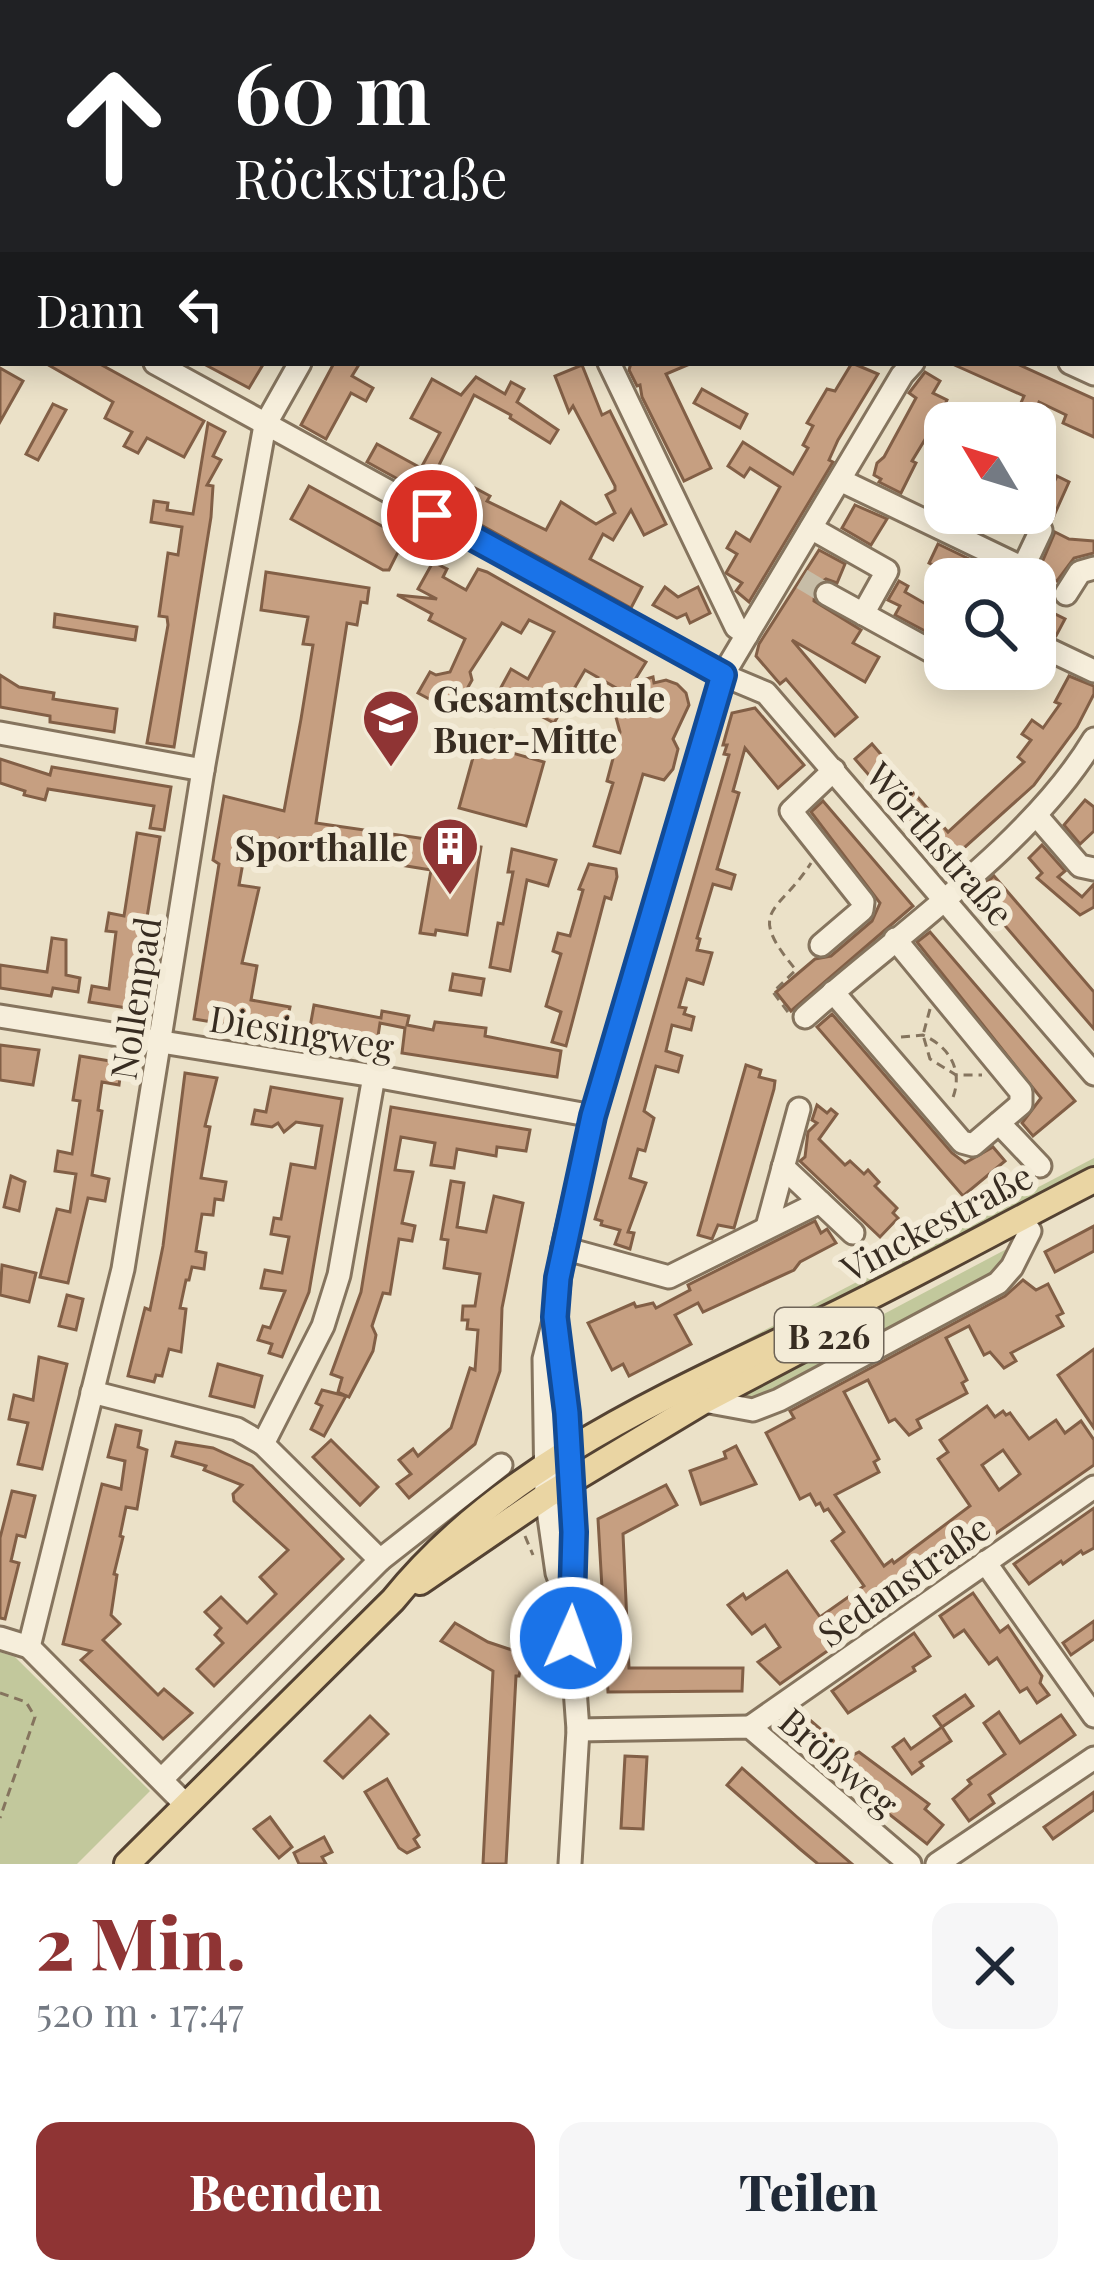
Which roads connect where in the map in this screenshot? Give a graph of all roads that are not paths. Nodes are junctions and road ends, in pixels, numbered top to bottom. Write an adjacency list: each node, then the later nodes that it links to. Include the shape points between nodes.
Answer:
1 (160, 366): 5 (street, Wörthstraße)
2 (298, 366): 5 (street, Nollenpad)
3 (610, 366): 15 (street)
4 (911, 366): 6 (street)
5 (265, 424): 19 (street, Wörthstraße); 22 (street, Nollenpad)
6 (840, 480): 7 (street); 8 (street)
7 (924, 520)
8 (811, 528): 14 (street, via 887,571); 15 (street, via 794,574)
9 (952, 534): 10 (street, via 1023,568)
10 (1039, 534)
11 (1094, 568): 13 (street, via 1080,572)
12 (827, 594): 14 (street)
13 (1066, 594)
14 (863, 614): 16 (street)
15 (742, 631): 19 (street)
16 (924, 647)
17 (1056, 653): 18 (street)
18 (1094, 671)
19 (723, 675): 23 (street, Wörthstraße, via 766,692); 38 (street)
20 (0, 733): 22 (street)
21 (1094, 739): 24 (street)
22 (203, 770): 34 (street, Nollenpad)
23 (834, 770): 28 (street, Wörthstraße); 30 (street, via 791,811 863,902)
24 (1075, 771): 25 (street); 26 (street)
25 (1094, 786)
26 (1036, 814): 27 (street, via 1080,866); 28 (street)
27 (1094, 869)
28 (944, 898): 29 (street); 35 (street, Wörthstraße)
29 (895, 940): 31 (street); 39 (street, via 1021,1092 1021,1104)
30 (821, 945)
31 (833, 992): 33 (street); 39 (street, via 962,1142 973,1145)
32 (0, 1016): 34 (street, Diesingweg)
33 (805, 1017)
34 (161, 1042): 36 (street, Diesingweg); 49 (street, Nollenpad, via 123,1269)
35 (1094, 1074)
36 (374, 1076): 38 (street, Diesingweg); 50 (street, via 340,1275)
37 (799, 1108): 41 (street)
38 (593, 1116): 47 (street)
39 (999, 1123): 40 (street)
40 (1040, 1166)
41 (784, 1167): 44 (street); 45 (street)
42 (1094, 1180): 51 (main road, Vinckestraße / B 226)
43 (1094, 1198): 54 (main road, Vinckestraße / B 226, via 704,1401)
44 (820, 1202): 45 (street); 46 (street)
45 (767, 1227): 47 (street, via 669,1277)
46 (853, 1233)
47 (563, 1249): 48 (street)
48 (555, 1317): 51 (street); 53 (street, via 544,1359)
49 (92, 1393): 50 (street); 62 (street, Nollenpad)
50 (263, 1444): 57 (street)
51 (568, 1452): 53 (main road, Vinckestraße / B 226); 54 (street)
52 (501, 1465): 57 (street)
53 (544, 1466): 56 (street); 59 (main road, Vinckestraße / B 226, via 462,1526)
54 (569, 1482): 56 (main road, Vinckestraße / B 226); 60 (street)
55 (1094, 1486): 58 (street, Sedanstraße, via 1026,1522)
56 (546, 1496): 59 (main road, Vinckestraße / B 226); 60 (street)
57 (380, 1560): 67 (street)
58 (985, 1562): 63 (street); 64 (street, Sedanstraße)
59 (393, 1600): 68 (main road, Vinckestraße / B 226)
60 (569, 1606): 65 (street)
61 (0, 1638): 62 (street)
62 (29, 1647): 67 (street)
63 (1094, 1716)
64 (750, 1727): 65 (street, Brößweg); 71 (street, Brößweg)
65 (578, 1730): 70 (street)
66 (1094, 1758): 72 (street)
67 (162, 1779): 68 (street)
68 (186, 1805): 69 (main road, Vinckestraße / B 226)
69 (127, 1864)
70 (570, 1864)
71 (910, 1864)
72 (937, 1864)

